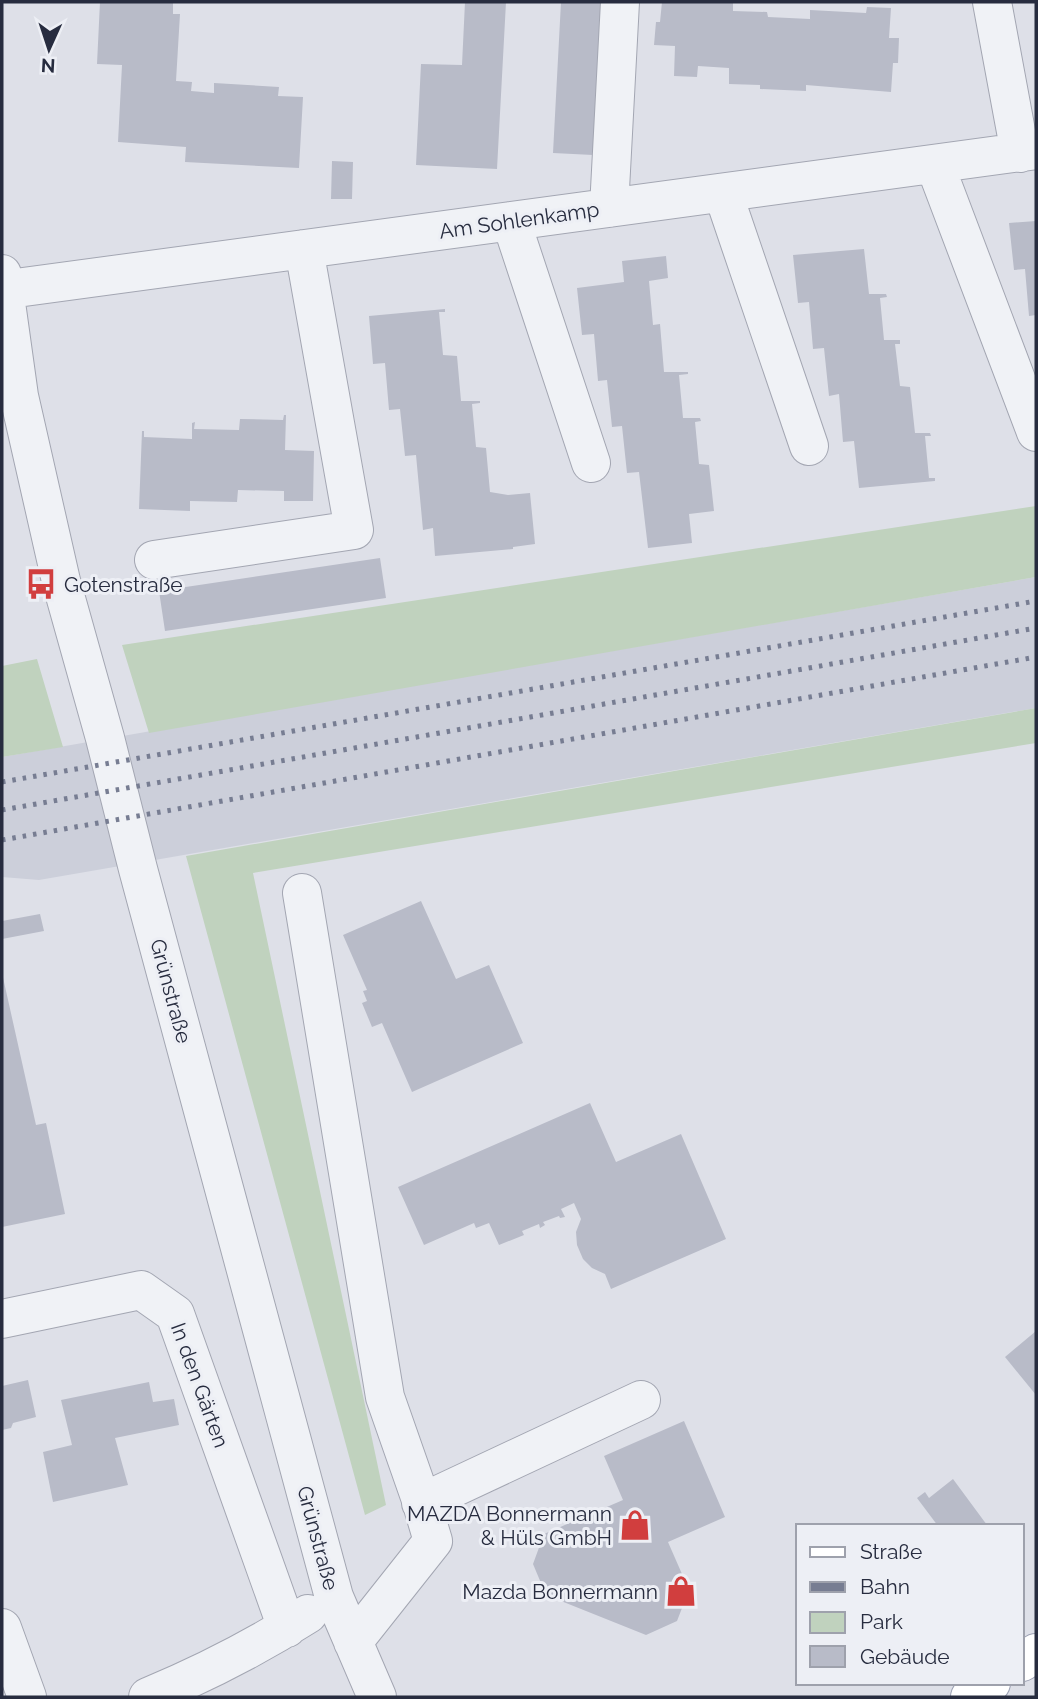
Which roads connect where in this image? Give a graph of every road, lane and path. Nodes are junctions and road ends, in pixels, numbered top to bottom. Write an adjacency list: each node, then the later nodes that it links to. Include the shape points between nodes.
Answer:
1 (620, 2): 6 (street)
2 (992, 2): 3 (street)
3 (1028, 152): 4 (street, Am Sohlenkamp)
4 (935, 164): 5 (street, Am Sohlenkamp); 11 (street)
5 (723, 193): 6 (street, Am Sohlenkamp); 12 (street)
6 (609, 208): 7 (street, Am Sohlenkamp)
7 (511, 221): 8 (street, Am Sohlenkamp); 13 (street)
8 (304, 249): 10 (street, Am Sohlenkamp); 14 (street, via 354,530)
9 (2, 274): 10 (street, Grünstraße)
10 (2, 290): 19 (street, Grünstraße, via 19,396 61,581)
11 (1036, 432)
12 (809, 446)
13 (591, 463)
14 (154, 560)
15 (302, 893): 18 (street, via 385,1397)
16 (2, 1319): 21 (street, In den Gärten, via 141,1290 175,1314)
17 (641, 1400): 18 (street)
18 (421, 1503): 22 (street, via 433,1541)
19 (334, 1597): 21 (street); 22 (street, Grünstraße)
20 (2, 1628): 24 (street)
21 (287, 1628): 25 (street)
22 (353, 1642): 26 (street, Grünstraße)
23 (988, 1685): 27 (main road)
24 (27, 1697)
25 (148, 1697)
26 (377, 1697)
27 (970, 1697)

